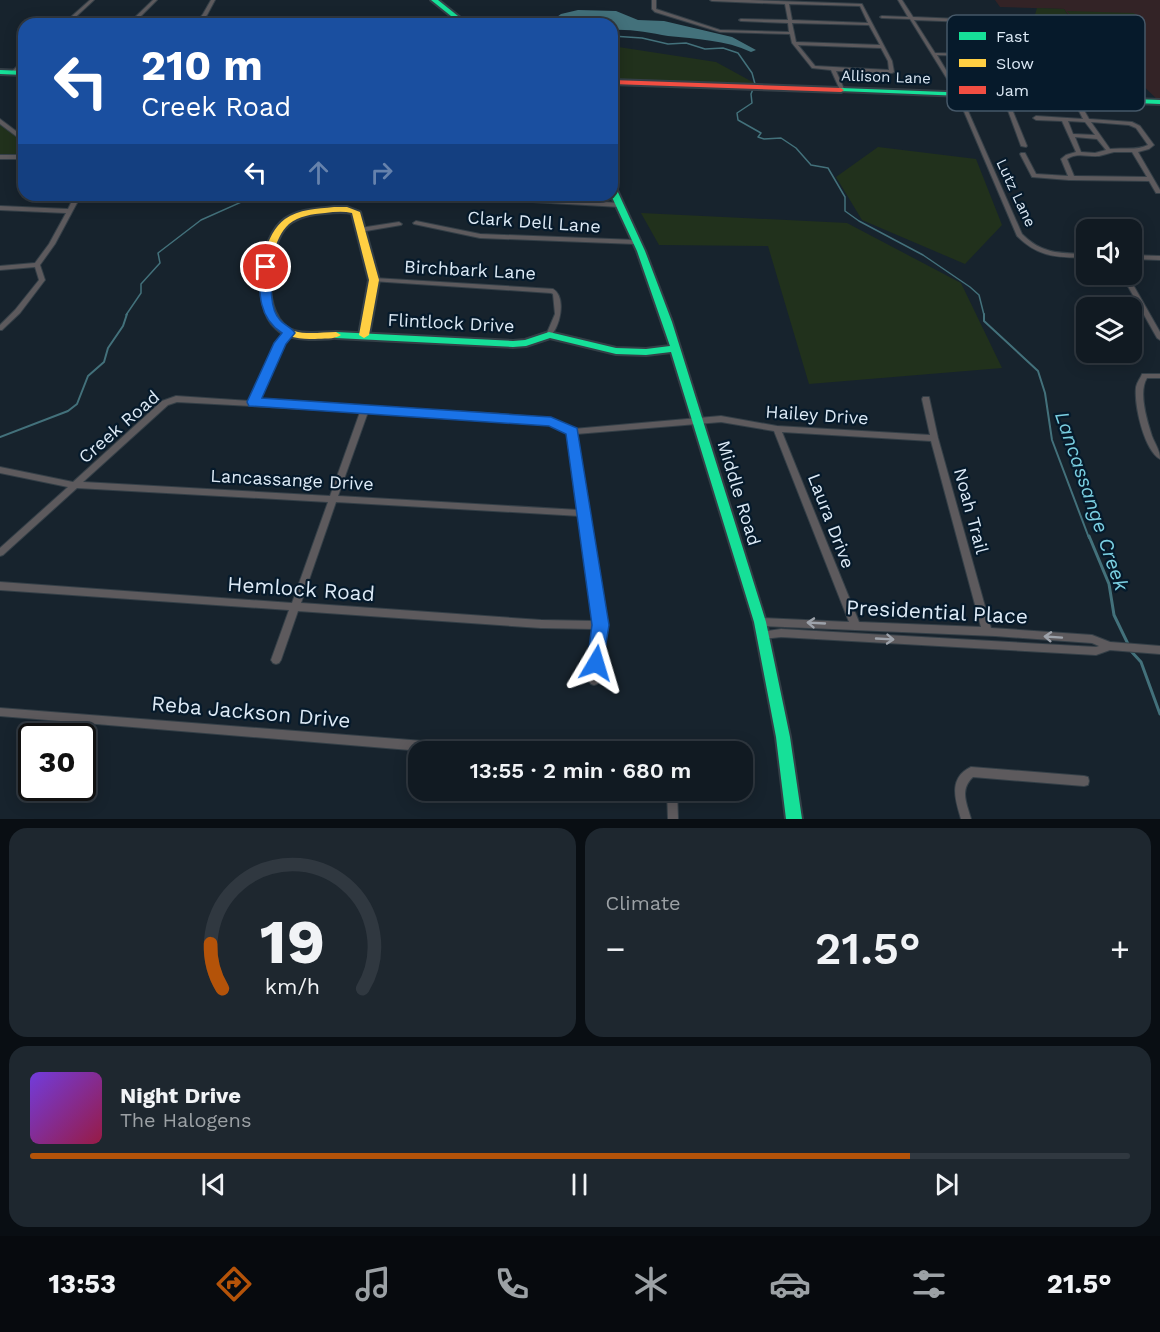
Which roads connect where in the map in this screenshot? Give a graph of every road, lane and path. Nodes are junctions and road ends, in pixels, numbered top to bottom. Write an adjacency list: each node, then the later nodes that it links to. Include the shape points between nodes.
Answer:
1 (92, 0): 10 (street)
2 (155, 0): 11 (street)
3 (434, 0): 13 (main road)
4 (654, 0): 19 (street, via 657,11 720,31)
5 (712, 0): 8 (street)
6 (900, 0): 14 (street, Lutz Lane)
7 (213, 1): 12 (street)
8 (787, 3): 17 (street); 18 (street, via 861,5)
9 (882, 17): 14 (street)
10 (72, 18)
11 (136, 18)
12 (201, 18)
13 (457, 18)
14 (912, 18): 15 (street); 22 (street, Lutz Lane)
15 (947, 19)
16 (741, 20): 17 (street)
17 (790, 22): 18 (street); 19 (street)
18 (870, 24): 21 (street)
19 (792, 33): 20 (street)
20 (794, 43): 21 (street); 24 (street, via 814,67)
21 (883, 47): 24 (street, via 892,72)
22 (934, 54): 23 (street); 27 (street, Lutz Lane)
23 (947, 54)
24 (833, 69): 29 (street)
25 (0, 72): 26 (main road)
26 (18, 73)
27 (947, 75)
28 (618, 82): 29 (main road, Allison Lane)
29 (843, 91): 30 (main road, Allison Lane)
30 (947, 95)
31 (1145, 101): 32 (main road, Allison Lane)
32 (1160, 102)
33 (966, 111): 63 (street, Lutz Lane, via 1019,235 1030,247 1043,252)
34 (1010, 111): 43 (street)
35 (1082, 111): 39 (street)
36 (1036, 118): 38 (street)
37 (0, 121): 40 (street)
38 (1065, 121): 39 (street); 41 (street)
39 (1087, 121): 42 (street); 44 (street, via 1135,125 1151,145)
40 (18, 135)
41 (1071, 135): 42 (street); 46 (street)
42 (1098, 137): 45 (street)
43 (1024, 146)
44 (1134, 150): 45 (street); 51 (street)
45 (1109, 151): 46 (street)
46 (1079, 153): 50 (street, via 1064,159)
47 (1023, 154): 50 (street, via 1036,177)
48 (0, 157): 49 (street)
49 (18, 157)
50 (1072, 178): 51 (street)
51 (1149, 179): 52 (street)
52 (1158, 192)
53 (75, 201): 58 (street)
54 (550, 201): 56 (street)
55 (618, 201): 56 (main road, Middle Road)
56 (620, 205): 62 (main road, Middle Road)
57 (0, 208): 58 (street)
58 (70, 211): 66 (street)
59 (416, 223): 62 (street, Clark Dell Lane, via 480,236)
60 (399, 224): 61 (street)
61 (360, 230): 68 (main road); 71 (main road, via 356,212 349,209 300,215 277,231 267,253 265,282 269,312 275,323)
62 (636, 242): 75 (main road, Middle Road)
63 (1076, 256)
64 (1142, 257): 65 (street)
65 (1160, 258)
66 (37, 265): 67 (street); 70 (street, via 42,280 27,303)
67 (0, 268)
68 (374, 280): 72 (main road); 73 (street, Birchbark Lane, via 553,291 558,314)
69 (1130, 285): 74 (street)
70 (0, 328)
71 (289, 333): 72 (main road, Flintlock Drive); 78 (street, via 280,343)
72 (364, 335): 73 (main road, Flintlock Drive, via 513,344)
73 (549, 335): 75 (main road, via 616,351)
74 (1160, 338)
75 (674, 349): 80 (main road, Middle Road)
76 (1160, 376): 84 (street, via 1146,376 1140,383 1145,427 1154,452)
77 (926, 399): 83 (street, Noah Trail)
78 (254, 402): 79 (street, Creek Road); 86 (street, Creek Road, via 169,401)
79 (365, 409): 82 (street, Creek Road, via 551,422); 87 (street)
80 (699, 421): 81 (street, Hailey Drive, via 737,420); 82 (street, Hailey Drive); 92 (main road, Middle Road)
81 (777, 429): 83 (street, Hailey Drive); 94 (street, Laura Drive)
82 (572, 432): 88 (street)
83 (934, 438): 95 (street, Noah Trail)
84 (1160, 456)
85 (0, 470): 86 (street, Lancassange Drive)
86 (75, 485): 87 (street, Lancassange Drive); 89 (street, Creek Road)
87 (333, 499): 88 (street, Lancassange Drive); 91 (street)
88 (583, 513): 93 (street)
89 (0, 553)
90 (0, 586): 91 (street, Hemlock Road)
91 (295, 607): 93 (street, Hemlock Road); 99 (street)
92 (760, 622): 94 (street, Presidential Place, one-way to 92); 96 (main road, Middle Road)
93 (600, 625): 100 (street)
94 (855, 625): 95 (street, Presidential Place)
95 (987, 632): 97 (street, Presidential Place, one-way to 95, via 1092,639)
96 (764, 635): 97 (street, Presidential Place, one-way to 97, via 1096,651); 106 (main road, Middle Road)
97 (1110, 646): 98 (street, Presidential Place)
98 (1160, 650)
99 (276, 660)
100 (594, 681)
101 (0, 712): 102 (street, Reba Jackson Drive)
102 (408, 745)
103 (1084, 781): 107 (street, via 971,772 959,786)
104 (672, 801): 105 (street)
105 (673, 819)
106 (794, 819)
107 (966, 819)

